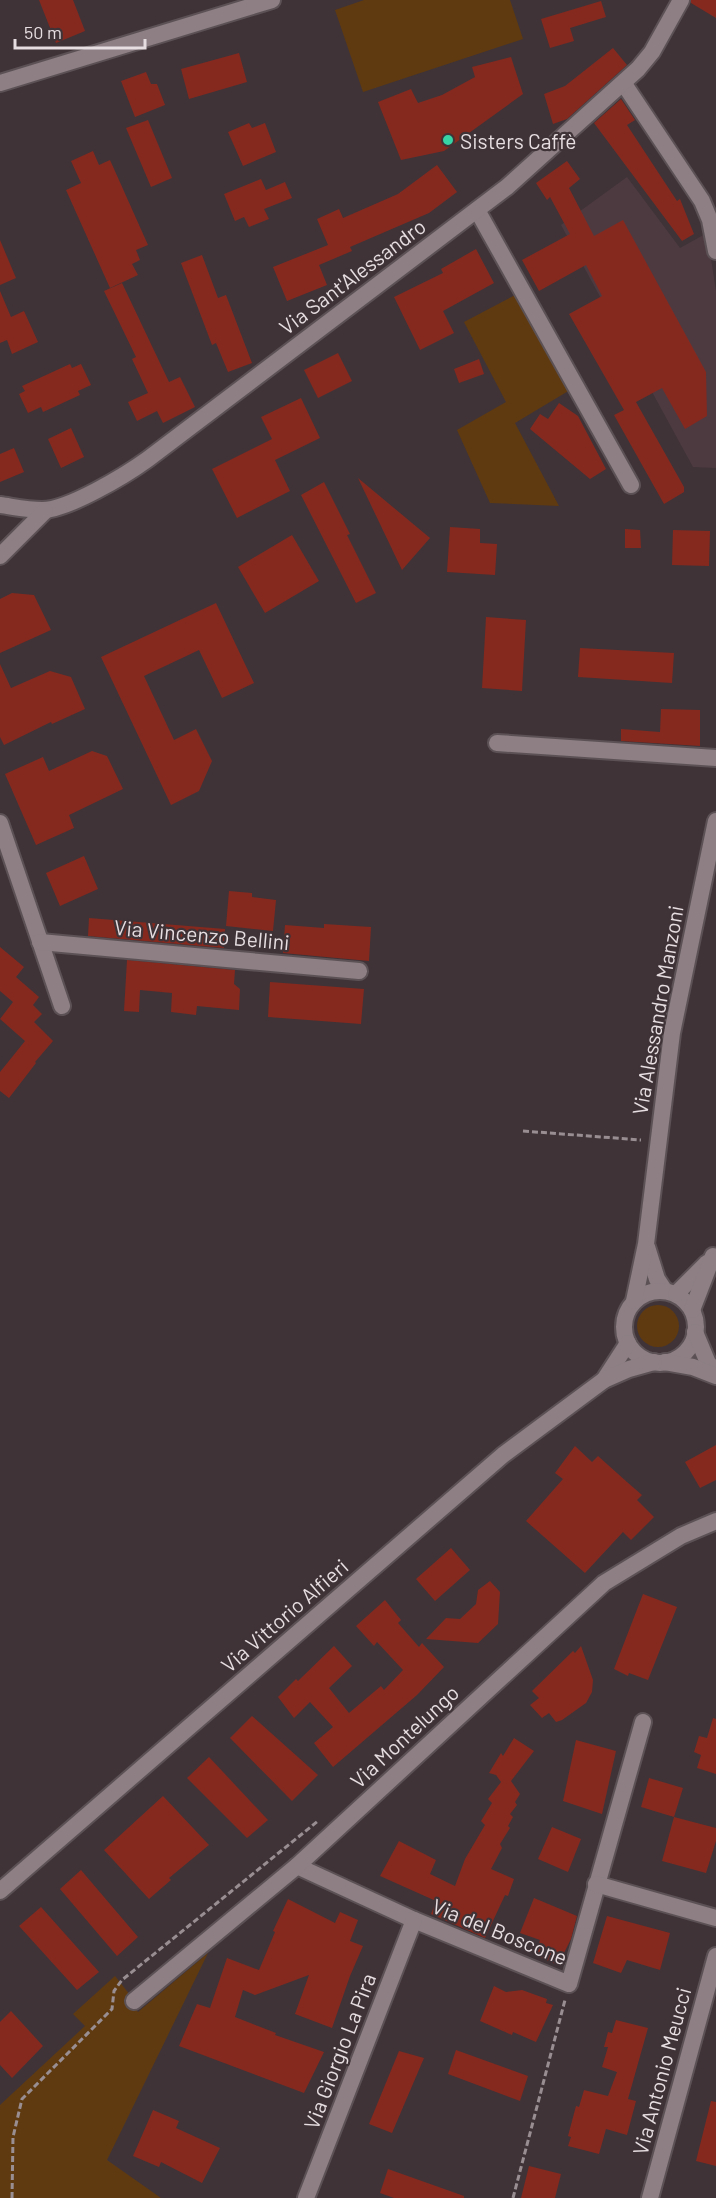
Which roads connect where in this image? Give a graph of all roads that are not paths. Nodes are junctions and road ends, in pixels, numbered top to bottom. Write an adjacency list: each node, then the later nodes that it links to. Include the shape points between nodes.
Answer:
1 (272, 0): 3 (street)
2 (681, 0): 4 (street, Via Sant'Alessandro, via 652,52)
3 (0, 83)
4 (624, 84): 5 (street, Via Sant'Alessandro); 6 (street, via 702,201)
5 (477, 210): 7 (street); 9 (street, Via Sant'Alessandro, via 140,465 96,490)
6 (716, 251)
7 (631, 484)
8 (0, 505): 9 (street, Via Sant'Alessandro)
9 (45, 511): 10 (street)
10 (0, 555)
11 (496, 743): 12 (street)
12 (716, 758)
13 (716, 821): 18 (street, Via Alessandro Manzoni, via 672,1033)
14 (0, 823): 15 (street)
15 (40, 942): 16 (street, Via Vincenzo Bellini); 17 (street)
16 (360, 971)
17 (62, 1006)
18 (646, 1244): 20 (street, Via Alessandro Manzoni, via 657,1279); 21 (street, Via Alessandro Manzoni)
19 (715, 1255): 20 (street); 22 (street)
20 (670, 1293): 21 (street, via 654,1291); 22 (street)
21 (634, 1301): 24 (street, via 624,1321)
22 (692, 1310): 23 (street)
23 (695, 1332): 25 (street, via 685,1352 676,1359); 26 (street)
24 (628, 1343): 25 (street, via 644,1359); 27 (street, Via Vittorio Alfieri)
25 (660, 1362): 26 (street); 27 (street, Via Vittorio Alfieri)
26 (716, 1374)
27 (604, 1380): 32 (street, Via Vittorio Alfieri, via 503,1455)
28 (716, 1521): 30 (street, Via Montelungo, via 681,1536 604,1583)
29 (643, 1722): 31 (street, Via del Boscone)
30 (297, 1866): 34 (street, Via del Boscone); 36 (street, Via Montelungo)
31 (596, 1884): 33 (street); 34 (street, Via del Boscone, via 569,1984)
32 (0, 1891)
33 (716, 1918)
34 (414, 1920): 37 (street, Via Giorgio La Pira)
35 (716, 1956): 38 (street, Via Antonio Meucci)
36 (134, 2001)
37 (306, 2198)
38 (650, 2198)

